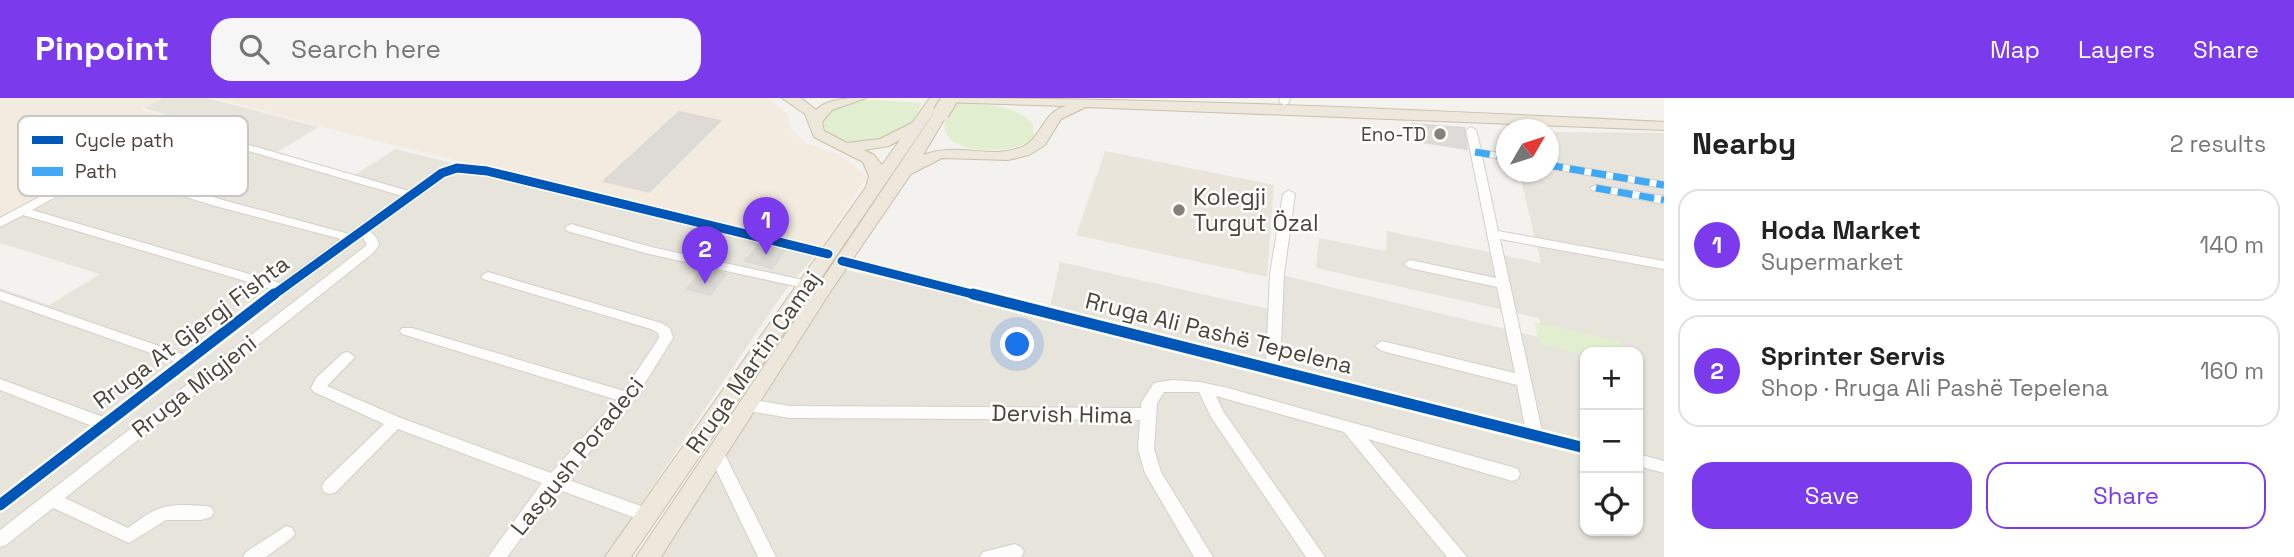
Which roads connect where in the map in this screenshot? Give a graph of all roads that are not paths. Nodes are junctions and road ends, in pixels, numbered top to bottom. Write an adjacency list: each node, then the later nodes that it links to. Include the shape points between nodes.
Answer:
1 (789, 98): 12 (highway, via 806,107)
2 (859, 98): 12 (highway, via 827,107)
3 (950, 98): 10 (highway, Rruga Martin Camaj, bridge)
4 (1167, 98): 7 (highway)
5 (1192, 98): 7 (highway)
6 (957, 99): 9 (highway); 10 (highway); 15 (highway, via 1004,105 1033,117)
7 (1210, 99): 8 (highway)
8 (1285, 100): 11 (highway)
9 (1125, 104): 13 (highway); 15 (highway, via 1057,113)
10 (934, 110): 16 (highway, via 884,143); 18 (highway, via 937,127 946,138); 22 (highway, Rruga Martin Camaj); 29 (highway, Rruga Martin Camaj)
11 (1664, 119)
12 (815, 121): 16 (highway, via 819,134)
13 (1664, 126)
14 (1471, 130): 19 (street)
15 (1043, 139): 18 (highway, via 1019,153)
16 (843, 146): 29 (highway, via 876,167)
17 (248, 148): 26 (street)
18 (974, 152): 22 (highway, via 938,153)
19 (1475, 152): 20 (street); 35 (street)
20 (1496, 155)
21 (1559, 166): 23 (street)
22 (903, 174): 36 (highway, Rruga Martin Camaj)
23 (1664, 185)
24 (1596, 188): 30 (street)
25 (1289, 194): 48 (street, via 1278,274)
26 (410, 195): 34 (street, Rruga At Gjergj Fishta); 36 (street, Rruga Ali Pashë Tepelena, via 442,173 471,168)
27 (49, 196): 31 (street)
28 (211, 196): 34 (street)
29 (871, 196): 36 (highway, Rruga Martin Camaj)
30 (1664, 200)
31 (22, 211): 32 (street); 42 (street)
32 (0, 223)
33 (571, 228): 41 (street)
34 (356, 234): 42 (street, Rruga At Gjergj Fishta); 67 (street, Rruga Migjeni, via 371,238 369,250)
35 (1492, 234): 38 (street); 40 (street)
36 (835, 257): 41 (highway, Rruga Martin Camaj); 48 (street, Rruga Ali Pashë Tepelena); 53 (highway, Rruga Martin Camaj)
37 (1410, 264): 40 (street)
38 (1664, 265)
39 (488, 276): 52 (street, Lasgush Poradeci, via 664,331 666,338)
40 (1503, 284): 49 (street)
41 (808, 285): 70 (highway, Rruga Martin Camaj)
42 (282, 289): 47 (street, Rruga At Gjergj Fishta)
43 (0, 295): 47 (street)
44 (407, 331): 52 (street)
45 (1382, 346): 49 (street)
46 (348, 357): 55 (street, via 319,388)
47 (188, 361): 56 (street, Rruga At Gjergj Fishta)
48 (1273, 369): 58 (street, Rruga Ali Pashë Tepelena)
49 (1524, 381): 58 (street)
50 (0, 384): 56 (street)
51 (1205, 389): 54 (street, Dervish Hima, via 1175,383 1159,387 1149,403); 57 (street, Dervish Hima); 81 (street, via 1216,413)
52 (628, 398): 64 (street, Lasgush Poradeci)
53 (748, 405): 54 (street, Dervish Hima, via 790,412); 60 (highway, Rruga Martin Camaj)
54 (1149, 414): 80 (street, via 1146,449 1153,473)
55 (395, 422): 64 (street); 65 (street)
56 (104, 424): 66 (street, Rruga At Gjergj Fishta)
57 (1349, 426): 63 (street, Dervish Hima); 82 (street)
58 (1535, 435): 59 (street, Rruga Ali Pashë Tepelena)
59 (1580, 446)
60 (716, 453): 77 (highway, Rruga Martin Camaj); 78 (street)
61 (1643, 461): 62 (street)
62 (1664, 467)
63 (1512, 474)
64 (553, 482): 70 (street); 75 (street, Lasgush Poradeci)
65 (330, 487)
66 (8, 490): 68 (street, Rruga At Gjergj Fishta)
67 (52, 500): 69 (street, via 129,536 160,514); 72 (street, Rruga Migjeni)
68 (0, 505)
69 (205, 512)
70 (646, 515): 76 (highway, Rruga Martin Camaj)
71 (286, 533): 74 (street)
72 (0, 540)
73 (1015, 552): 79 (street)
74 (252, 557)
75 (497, 557)
76 (617, 557)
77 (648, 557)
78 (767, 557)
79 (989, 557)
80 (1204, 557)
81 (1316, 557)
82 (1458, 557)

